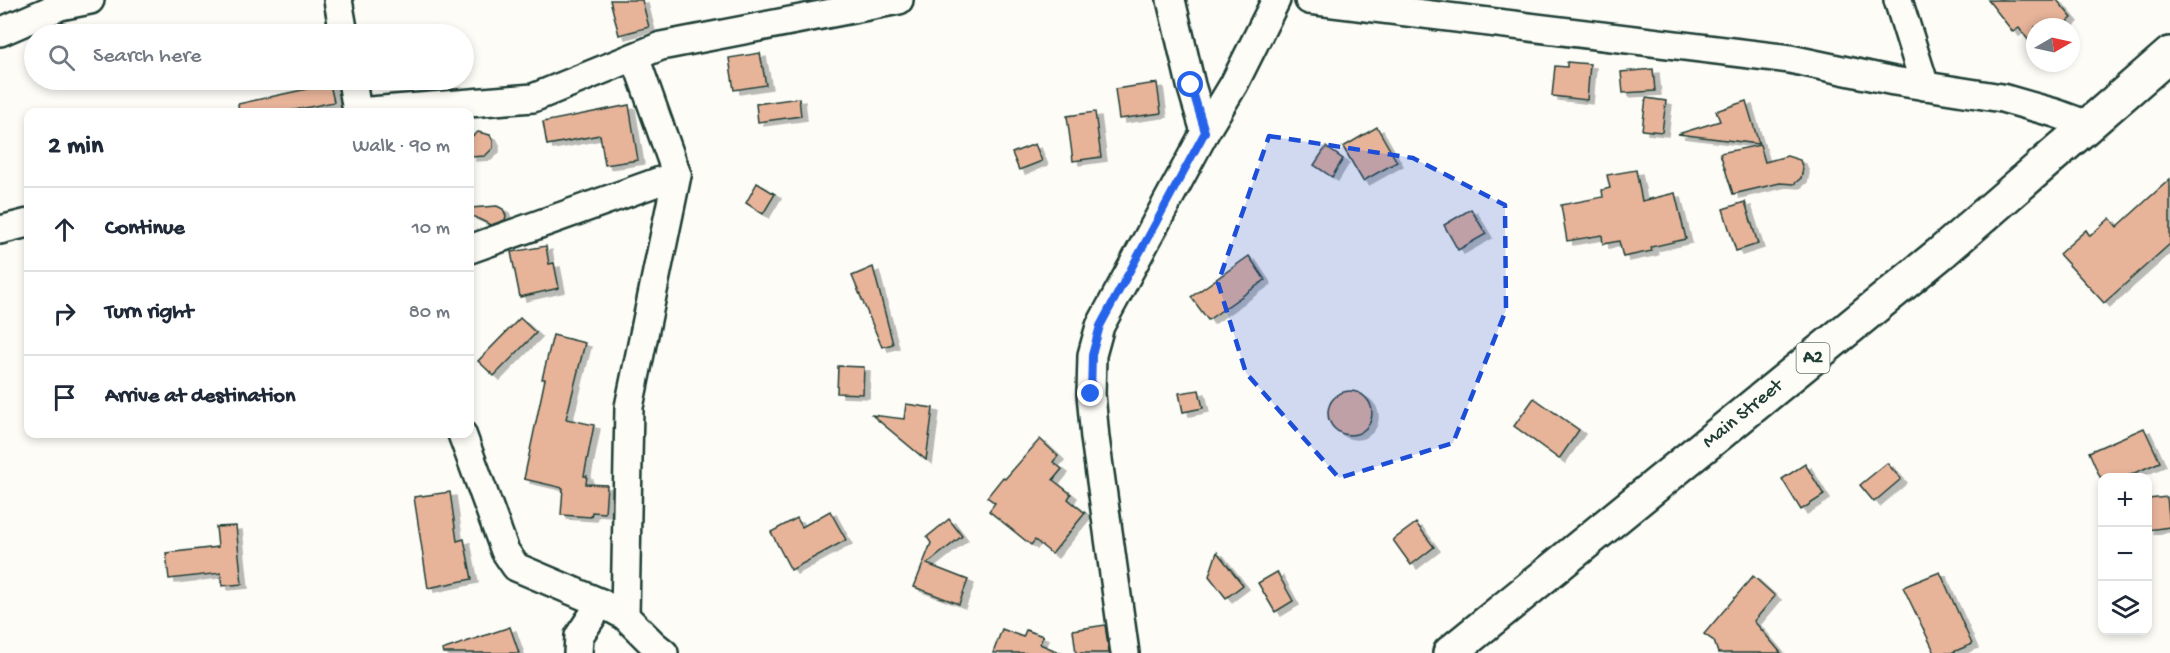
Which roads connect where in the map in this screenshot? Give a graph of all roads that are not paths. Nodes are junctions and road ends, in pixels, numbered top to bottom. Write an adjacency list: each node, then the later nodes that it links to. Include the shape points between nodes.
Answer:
1 (90, 0): 9 (street, via 60,6)
2 (338, 0): 8 (street)
3 (899, 0): 11 (street, via 681,40)
4 (1172, 0): 17 (street)
5 (1276, 0): 17 (street)
6 (1309, 0): 12 (street, via 1790,59)
7 (1898, 0): 12 (street)
8 (342, 24)
9 (0, 32)
10 (2170, 54): 16 (highway, Main Street / A2)
11 (635, 57): 15 (street, via 533,98); 18 (street)
12 (1925, 86): 16 (street, via 2002,98)
13 (354, 90): 14 (street)
14 (356, 108)
15 (407, 108)
16 (2088, 125): 27 (highway, Main Street / A2, via 1941,253)
17 (1205, 132): 26 (street, via 1100,326 1092,355 1095,438)
18 (677, 176): 21 (street); 23 (street, via 629,406)
19 (24, 224): 20 (street)
20 (0, 230)
21 (474, 248)
22 (463, 438): 23 (street, via 505,551 516,567)
23 (613, 610): 24 (street, via 579,636); 25 (street)
24 (578, 653)
25 (664, 653)
26 (1125, 653)
27 (1450, 653)

